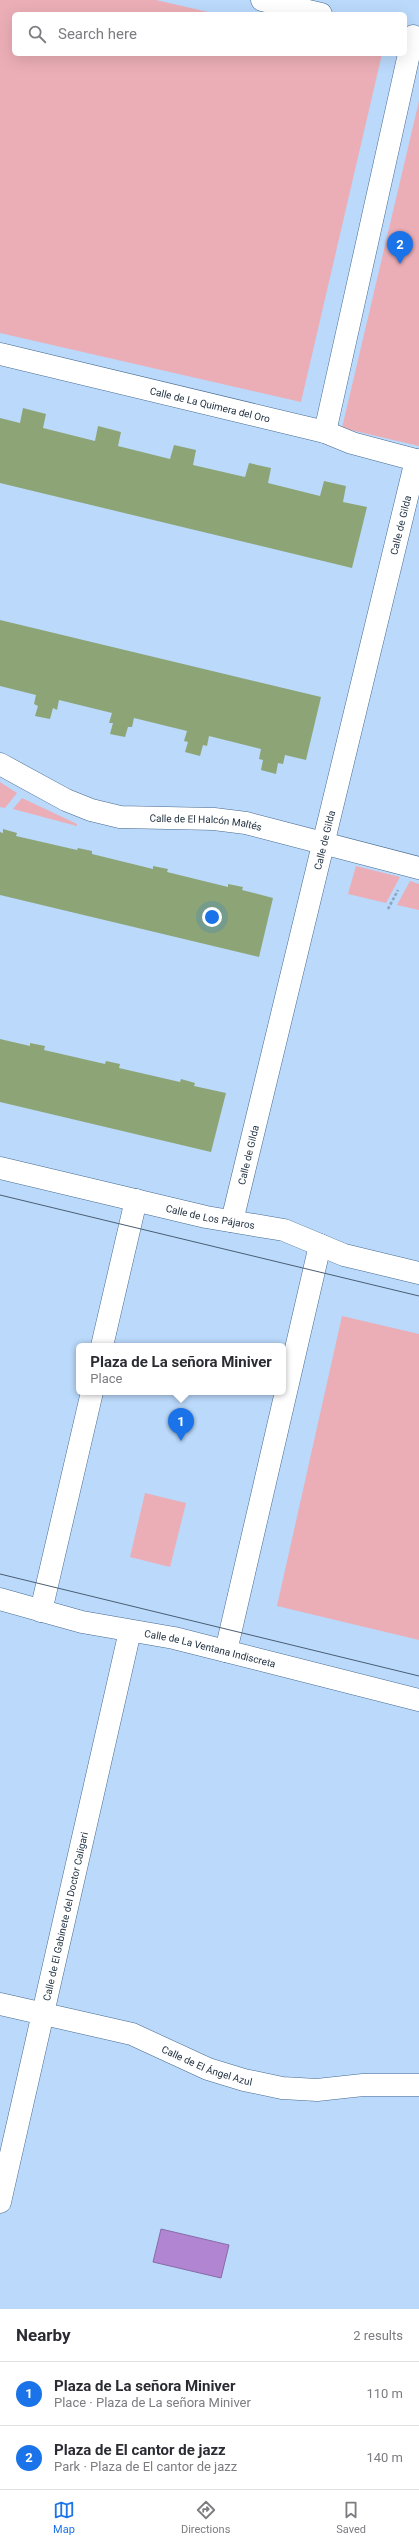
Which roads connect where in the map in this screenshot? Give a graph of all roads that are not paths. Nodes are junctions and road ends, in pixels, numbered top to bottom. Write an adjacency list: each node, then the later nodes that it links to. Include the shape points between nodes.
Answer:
1 (262, 0): 2 (street)
2 (313, 12)
3 (412, 36): 5 (street)
4 (0, 354): 5 (street, Calle de La Quimera del Oro)
5 (325, 432): 6 (street, Calle de La Quimera del Oro)
6 (418, 460): 8 (street, Calle de Gilda)
7 (0, 764): 8 (street, Calle de El Halcón Maltés, via 66,800 91,810 120,817 214,819 246,823)
8 (323, 844): 9 (street, Calle de El Halcón Maltés); 12 (street, Calle de Gilda)
9 (419, 868)
10 (0, 1168): 11 (street, Calle de Los Pájaros)
11 (136, 1200): 12 (street, Calle de Los Pájaros); 15 (street)
12 (232, 1221): 13 (street, Calle de Los Pájaros, via 284,1230)
13 (320, 1245): 14 (street, Calle de Los Pájaros, via 344,1255); 16 (street)
14 (419, 1273)
15 (103, 1343)
16 (286, 1392)
17 (91, 1395): 20 (street)
18 (285, 1395): 22 (street)
19 (0, 1599): 20 (street, Calle de La Ventana Indiscreta)
20 (41, 1611): 21 (street, Calle de La Ventana Indiscreta)
21 (130, 1631): 22 (street, Calle de La Ventana Indiscreta); 25 (street, Calle de El Gabinete del Doctor Caligari)
22 (226, 1651): 23 (street, Calle de La Ventana Indiscreta)
23 (419, 1700)
24 (0, 2004): 25 (street, Calle de El Ángel Azul)
25 (43, 2014): 26 (street, Calle de El Ángel Azul, via 132,2034 208,2069 282,2088 317,2090 363,2085); 27 (street, Calle de El Gabinete del Doctor Caligari)
26 (419, 2085)
27 (0, 2202)

